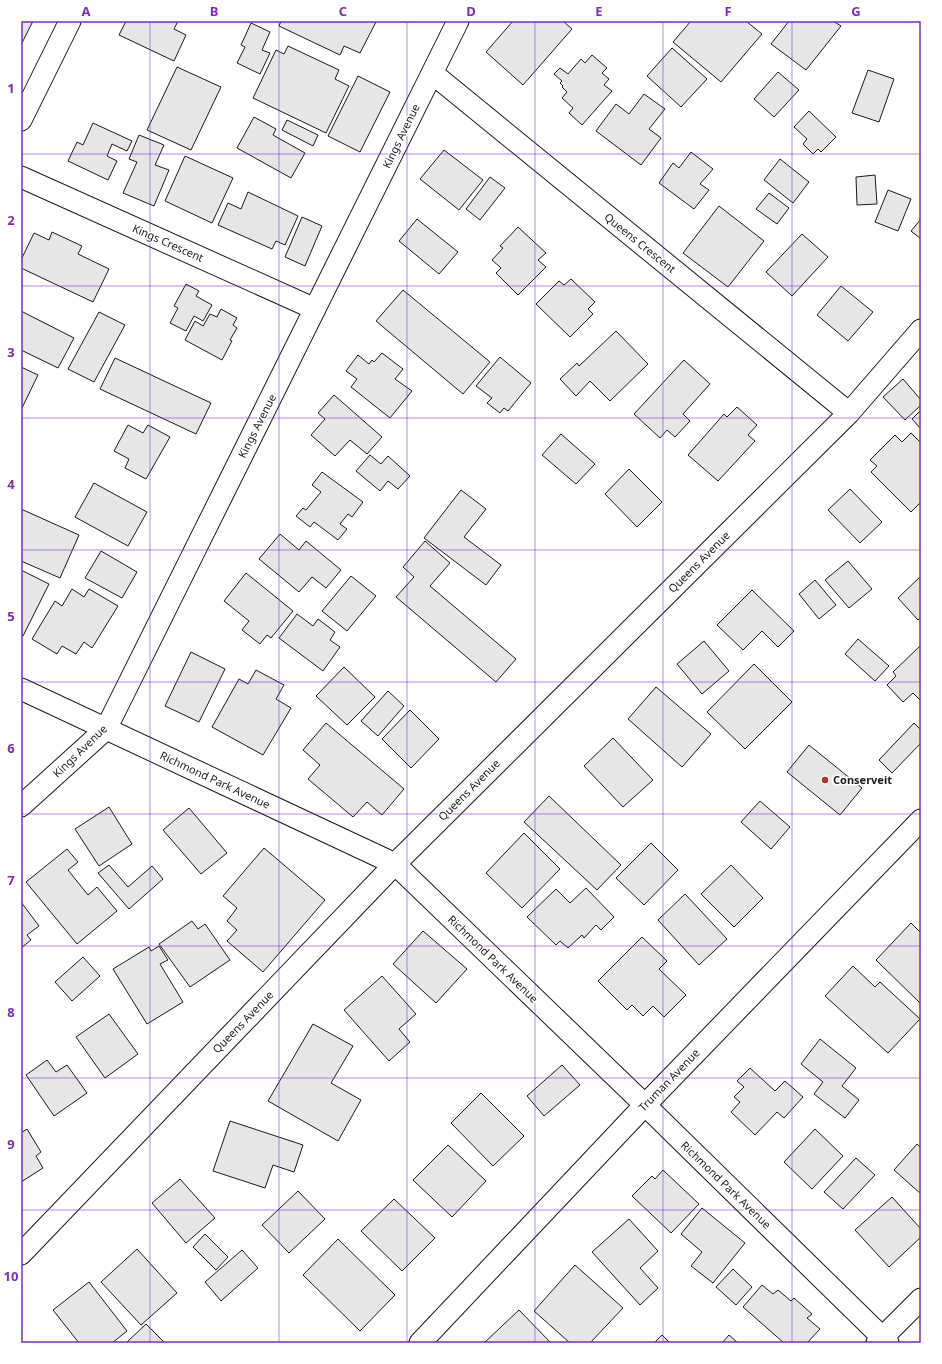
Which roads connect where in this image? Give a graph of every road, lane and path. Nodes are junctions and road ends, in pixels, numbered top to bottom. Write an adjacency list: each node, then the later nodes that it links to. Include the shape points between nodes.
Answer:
1 (70, 21): 4 (street)
2 (458, 21): 3 (street, Kings Avenue)
3 (432, 74): 6 (street, Kings Avenue); 8 (street, Queens Crescent)
4 (21, 120)
5 (21, 177): 6 (street, Kings Crescent)
6 (315, 309): 10 (street, Kings Avenue)
7 (921, 330): 8 (street, Queens Avenue)
8 (849, 413): 13 (street, Queens Avenue)
9 (21, 689): 10 (street, Richmond Park Avenue)
10 (106, 729): 11 (street, Kings Avenue); 13 (street, Richmond Park Avenue)
11 (21, 806)
12 (921, 820): 14 (street, Truman Avenue)
13 (395, 864): 14 (street, Richmond Park Avenue); 15 (street, Queens Avenue)
14 (645, 1105): 17 (street, Richmond Park Avenue); 18 (street, Truman Avenue)
15 (21, 1254)
16 (921, 1299): 17 (street)
17 (882, 1341)
18 (420, 1343)

